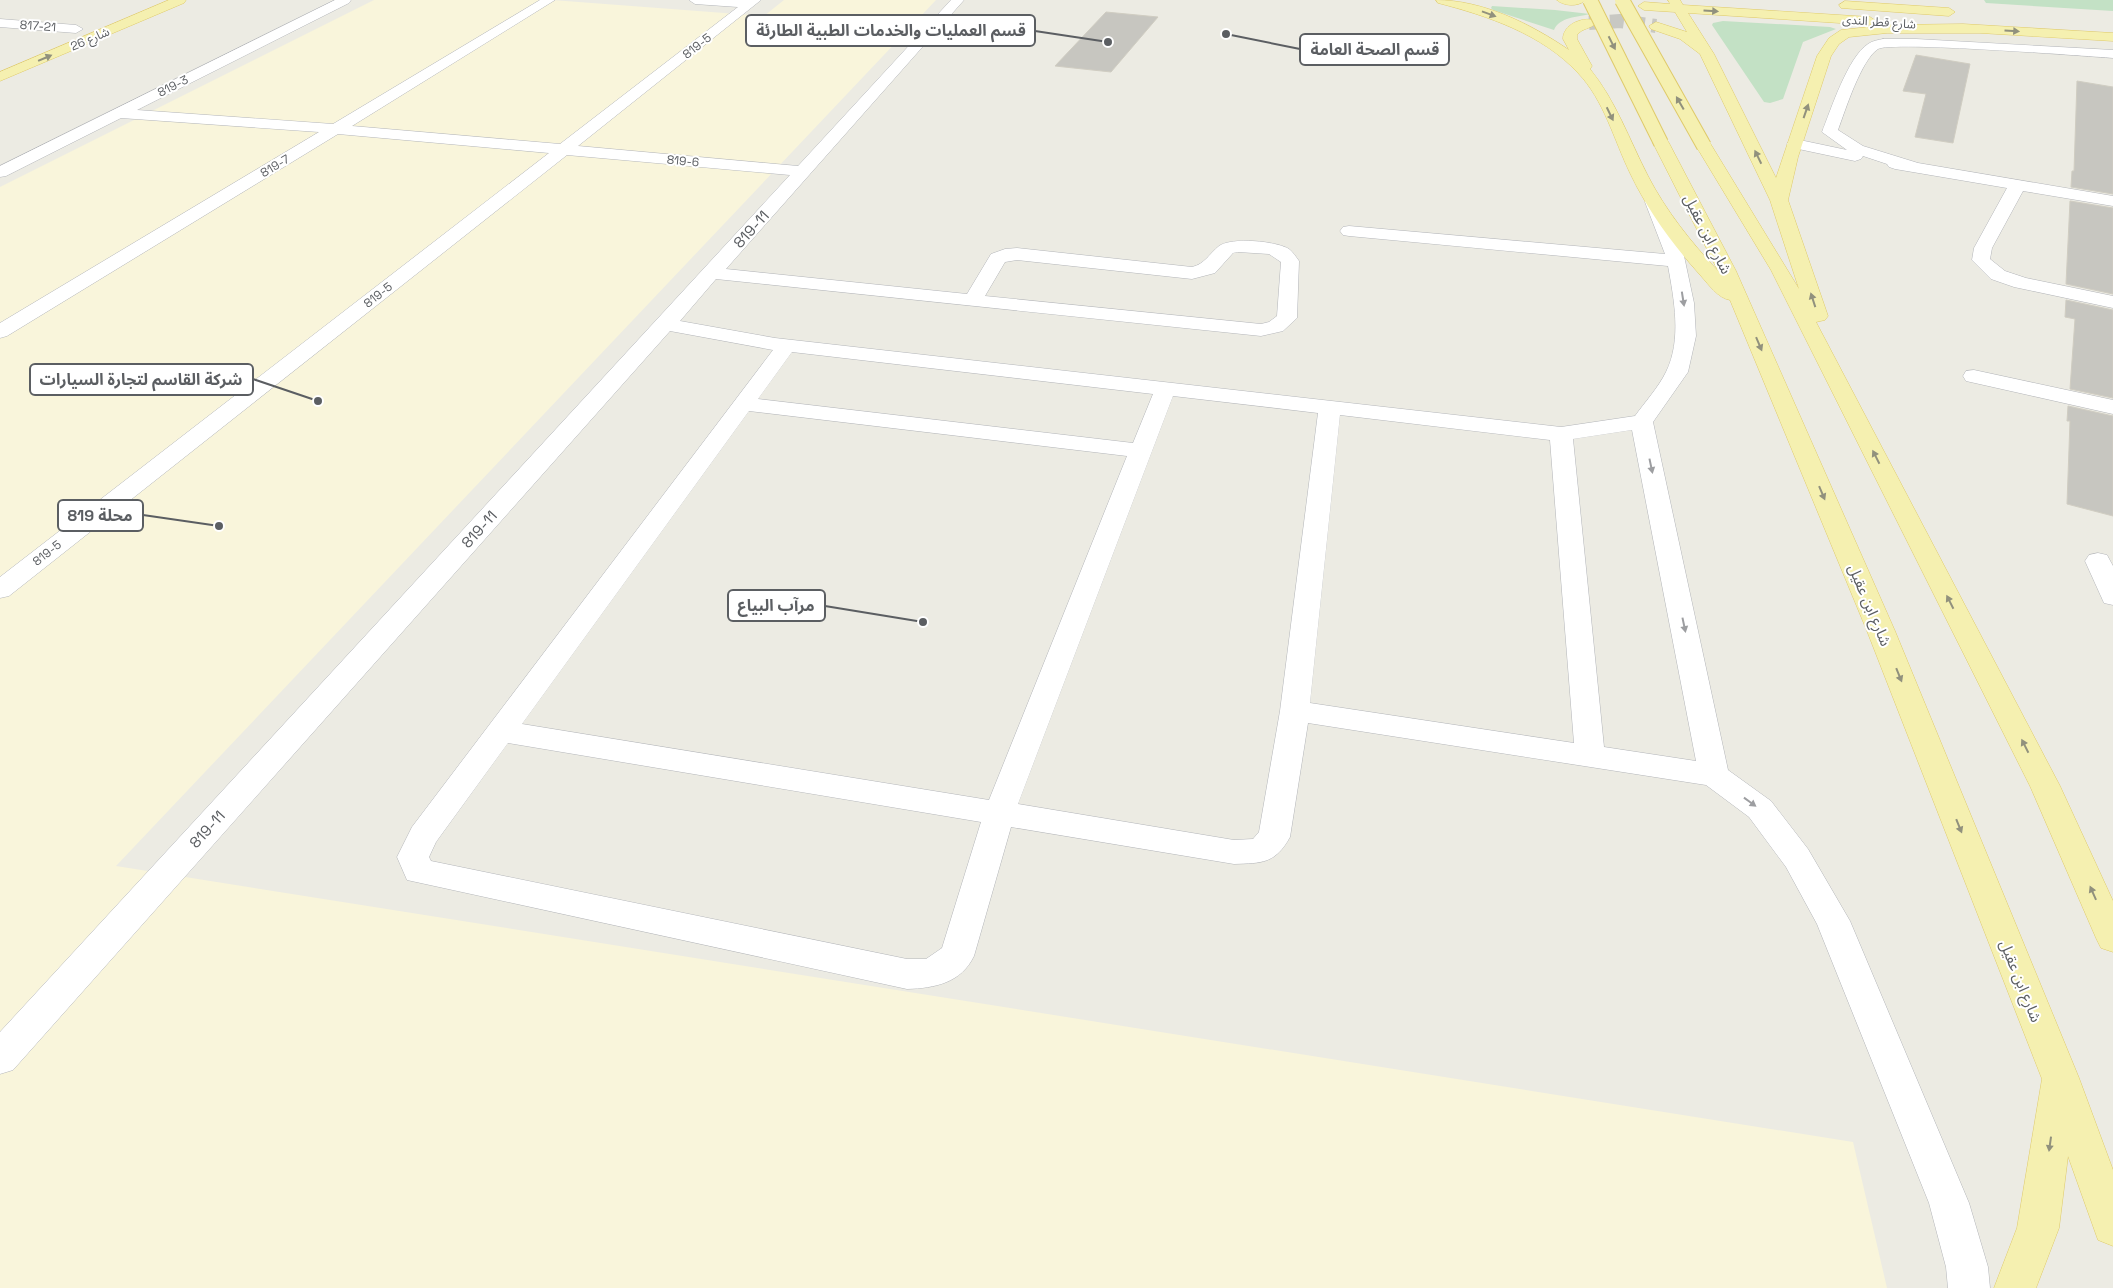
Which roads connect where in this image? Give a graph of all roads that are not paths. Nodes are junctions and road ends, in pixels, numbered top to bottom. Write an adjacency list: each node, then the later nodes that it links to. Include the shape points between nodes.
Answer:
1 (180, 0): 24 (main road, شارع 26, one-way to 1)
2 (345, 0): 26 (street, 819-3)
3 (549, 0): 27 (street, 819-7)
4 (695, 0): 10 (street)
5 (958, 0): 31 (street, 819-11)
6 (1442, 0): 25 (main road, one-way to 25, via 1487,13 1550,42 1572,59)
7 (1562, 0): 9 (main road)
8 (1622, 0): 48 (main road, one-way to 8, bridge, via 1780,270 1704,146)
9 (1584, 1): 42 (main road, شارع ابن عقيل, one-way to 42, bridge, via 1662,142)
10 (753, 2): 29 (street, 819-5)
11 (1832, 2): 14 (main road, شارع قطر الندى)
12 (1676, 4): 13 (main road, شارع قطر الندى); 19 (main road, شارع قطر الندى, one-way to 19); 22 (main road)
13 (1644, 6)
14 (1965, 13)
15 (0, 23): 18 (street, 817-21)
16 (1589, 23): 25 (main road, via 1576,27 1570,39)
17 (1656, 26): 22 (main road, via 1685,36)
18 (80, 27): 21 (main road, شارع 26)
19 (1981, 29): 20 (main road, شارع قطر الندى, one-way to 20); 28 (main road, one-way to 19, via 1824,56 1834,41 1846,33 1887,29)
20 (2113, 37)
21 (50, 39)
22 (1707, 54): 34 (main road, one-way to 22)
23 (2113, 54): 30 (street, via 1916,43 1873,46 1862,59 1830,132 1856,149)
24 (0, 77)
25 (1597, 86): 36 (main road, one-way to 36)
26 (119, 113): 27 (street, 819-6); 32 (street, 819-3)
27 (335, 129): 29 (street, 819-6); 44 (street, 819-7)
28 (1795, 144): 30 (street); 34 (main road)
29 (564, 150): 31 (street, 819-6); 56 (street, 819-5)
30 (1914, 167): 33 (street)
31 (803, 171): 39 (street, 819-11)
32 (0, 172)
33 (2017, 186): 35 (street); 41 (street, via 1983,248 1981,260 1998,275 2021,283)
34 (1779, 200): 48 (main road, one-way to 34)
35 (2113, 201)
36 (1654, 202): 38 (street); 42 (main road, via 1699,262)
37 (1349, 231): 38 (street)
38 (1676, 261): 52 (street, one-way to 52, via 1686,336 1677,372)
39 (711, 273): 40 (street); 43 (street, 819-11)
40 (973, 300): 40 (street, via 1262,330 1276,327 1286,318 1290,261 1273,249 1238,246 1227,249 1208,269 1192,273 1005,255 998,258)
41 (2113, 302)
42 (1743, 308): 65 (main road, شارع ابن عقيل, one-way to 65, via 1881,630)
43 (665, 324): 45 (street); 64 (street, 819-11)
44 (0, 332)
45 (781, 345): 47 (street); 49 (street)
46 (1974, 376): 50 (street)
47 (1165, 390): 51 (street); 54 (street)
48 (1844, 396): 63 (main road, one-way to 48, via 2045,786)
49 (743, 404): 54 (street); 59 (street)
50 (2113, 406)
51 (1330, 408): 53 (street); 58 (street)
52 (1642, 422): 53 (street); 61 (street, one-way to 61)
53 (1562, 434): 60 (street)
54 (1141, 451): 62 (street)
55 (2098, 561): 57 (street)
56 (0, 590)
57 (2113, 597)
58 (1295, 711): 60 (street); 62 (street, via 1274,837 1261,851 1234,852)
59 (501, 731): 62 (street); 62 (street, via 423,836 413,858 419,872 907,974 933,972 957,956)
60 (1590, 756): 61 (street)
61 (1714, 775): 67 (street, one-way to 67, via 1760,809 1797,858 1833,921 1949,1203 1967,1267)
62 (999, 813)
63 (2113, 938)
64 (0, 1058)
65 (2060, 1078): 66 (main road, شارع ابن عقيل); 68 (main road, one-way to 68, via 2038,1228)
66 (2113, 1226)
67 (1969, 1288)
68 (2015, 1288)

